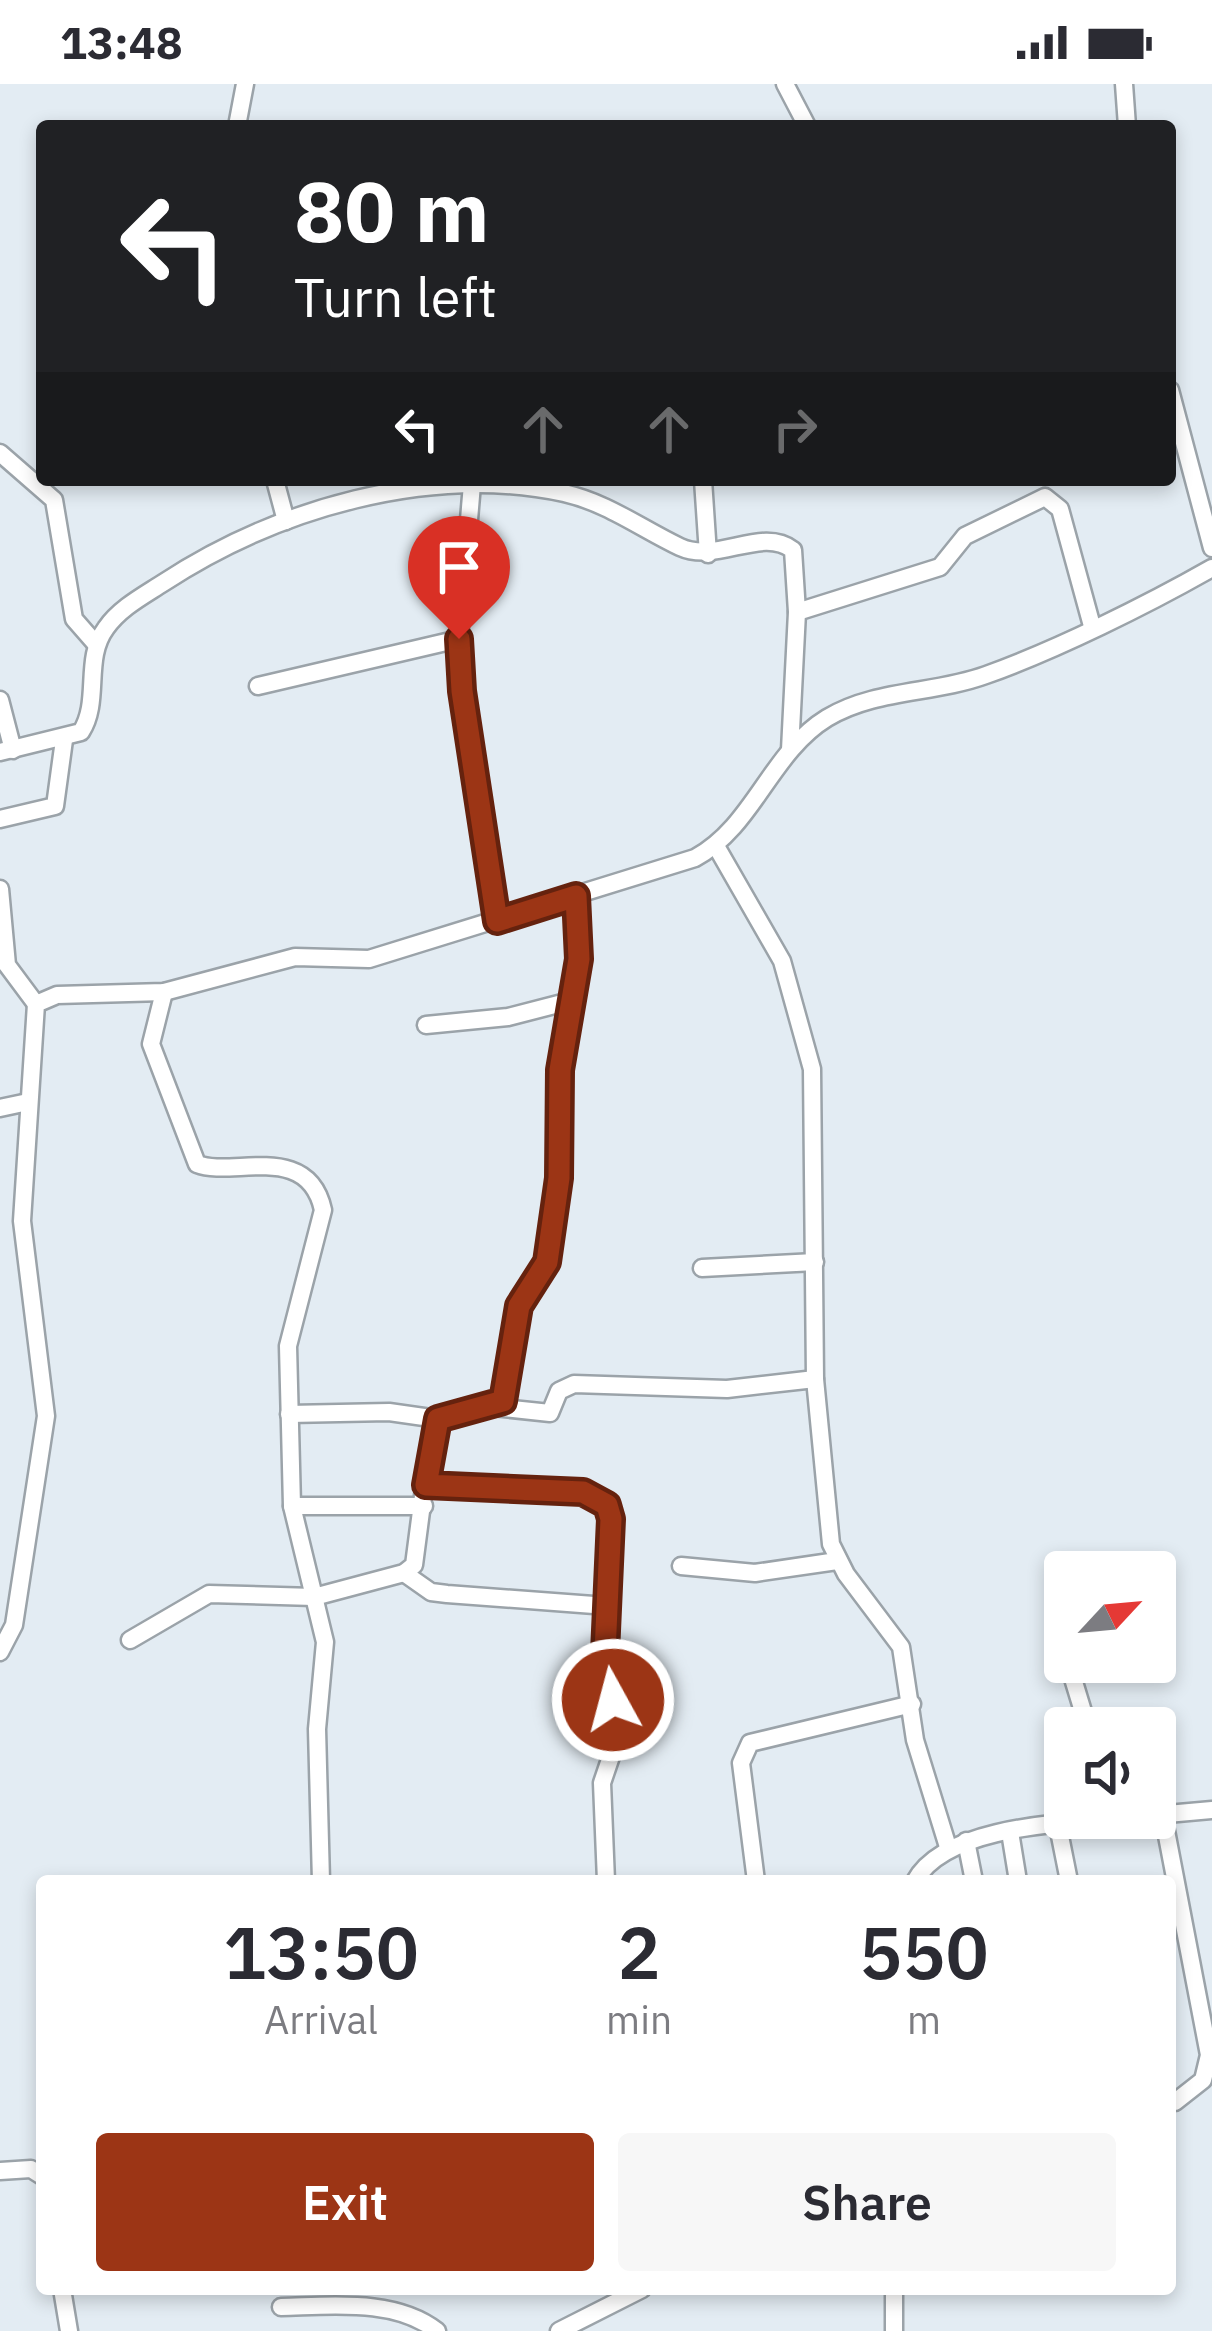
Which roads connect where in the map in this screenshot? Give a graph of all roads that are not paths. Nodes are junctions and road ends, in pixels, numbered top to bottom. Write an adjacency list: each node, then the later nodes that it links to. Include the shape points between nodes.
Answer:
1 (245, 84): 4 (street)
2 (785, 84): 5 (street)
3 (1124, 84): 6 (street)
4 (238, 120)
5 (804, 120)
6 (1127, 120)
7 (1176, 413): 17 (street)
8 (0, 453): 9 (street)
9 (36, 484)
10 (38, 486): 23 (street, via 54,500 74,619)
11 (277, 486): 16 (street)
12 (429, 486): 16 (street)
13 (483, 486): 22 (street)
14 (704, 486): 18 (street)
15 (567, 487): 18 (street)
16 (286, 521): 23 (street, via 189,566 124,609)
17 (1212, 548)
18 (708, 554): 20 (street, via 782,542 797,565)
19 (1212, 568): 21 (street)
20 (797, 612): 21 (street, via 940,567 965,536 1045,497 1060,509); 27 (street)
21 (1092, 626): 27 (street, via 986,676 848,707)
22 (459, 639): 24 (street); 33 (street)
23 (95, 643): 26 (street, via 88,720)
24 (258, 686)
25 (0, 700): 28 (street)
26 (64, 740): 28 (street); 29 (street, via 55,806)
27 (790, 750): 30 (street)
28 (6, 751)
29 (0, 819)
30 (716, 847): 32 (street); 40 (street, via 782,961 812,1069)
31 (0, 889): 36 (street, via 7,964)
32 (576, 896): 33 (street); 35 (street)
33 (497, 921): 34 (street, via 369,959 296,957)
34 (164, 992): 36 (street, via 57,994); 44 (street, via 151,1044 197,1163 258,1163 303,1178 320,1194 320,1228 290,1325)
35 (574, 1000): 37 (street); 43 (street, via 560,1070 561,1162 547,1262 519,1306 508,1390)
36 (36, 1004): 38 (street)
37 (426, 1025)
38 (28, 1102): 39 (street); 55 (street, via 23,1246 46,1416 14,1625)
39 (0, 1108)
40 (815, 1262): 41 (street); 42 (street)
41 (701, 1268)
42 (814, 1379): 43 (street, via 727,1389 574,1384 559,1391 550,1413); 49 (street)
43 (493, 1407): 45 (street)
44 (290, 1414): 45 (street); 47 (street)
45 (438, 1419): 46 (street)
46 (426, 1485): 48 (street); 53 (street, via 598,1496 611,1519)
47 (292, 1506): 48 (street); 52 (street)
48 (424, 1506): 51 (street, via 420,1553)
49 (837, 1561): 50 (street, via 755,1574); 56 (street, via 894,1632)
50 (681, 1566)
51 (404, 1573): 52 (street); 53 (street, via 431,1592)
52 (314, 1597): 54 (street, via 209,1594); 64 (street, via 326,1670 317,1730)
53 (607, 1606): 65 (street, via 607,1670 620,1730 602,1783)
54 (130, 1640)
55 (0, 1652)
56 (912, 1704): 63 (street, via 916,1740); 66 (street, via 749,1742 741,1763)
57 (1212, 1810): 58 (street)
58 (1176, 1813)
59 (1044, 1828): 60 (street)
60 (1010, 1832): 63 (street); 69 (street)
61 (1061, 1839): 70 (street)
62 (1164, 1839): 71 (street)
63 (957, 1844): 67 (street, via 926,1861); 68 (street)
64 (321, 1875)
65 (606, 1875)
66 (754, 1875)
67 (918, 1875)
68 (971, 1875)
69 (1017, 1875)
70 (1068, 1875)
71 (1172, 1875)
72 (1176, 1897): 73 (street, via 1209,2055 1203,2080)
73 (1176, 2101)
74 (0, 2171): 75 (street)
75 (36, 2172)
76 (63, 2295): 80 (street)
77 (630, 2295): 82 (street)
78 (894, 2295): 83 (street)
79 (281, 2307): 81 (street, via 371,2308)
80 (69, 2331)
81 (437, 2331)
82 (560, 2331)
83 (894, 2331)

